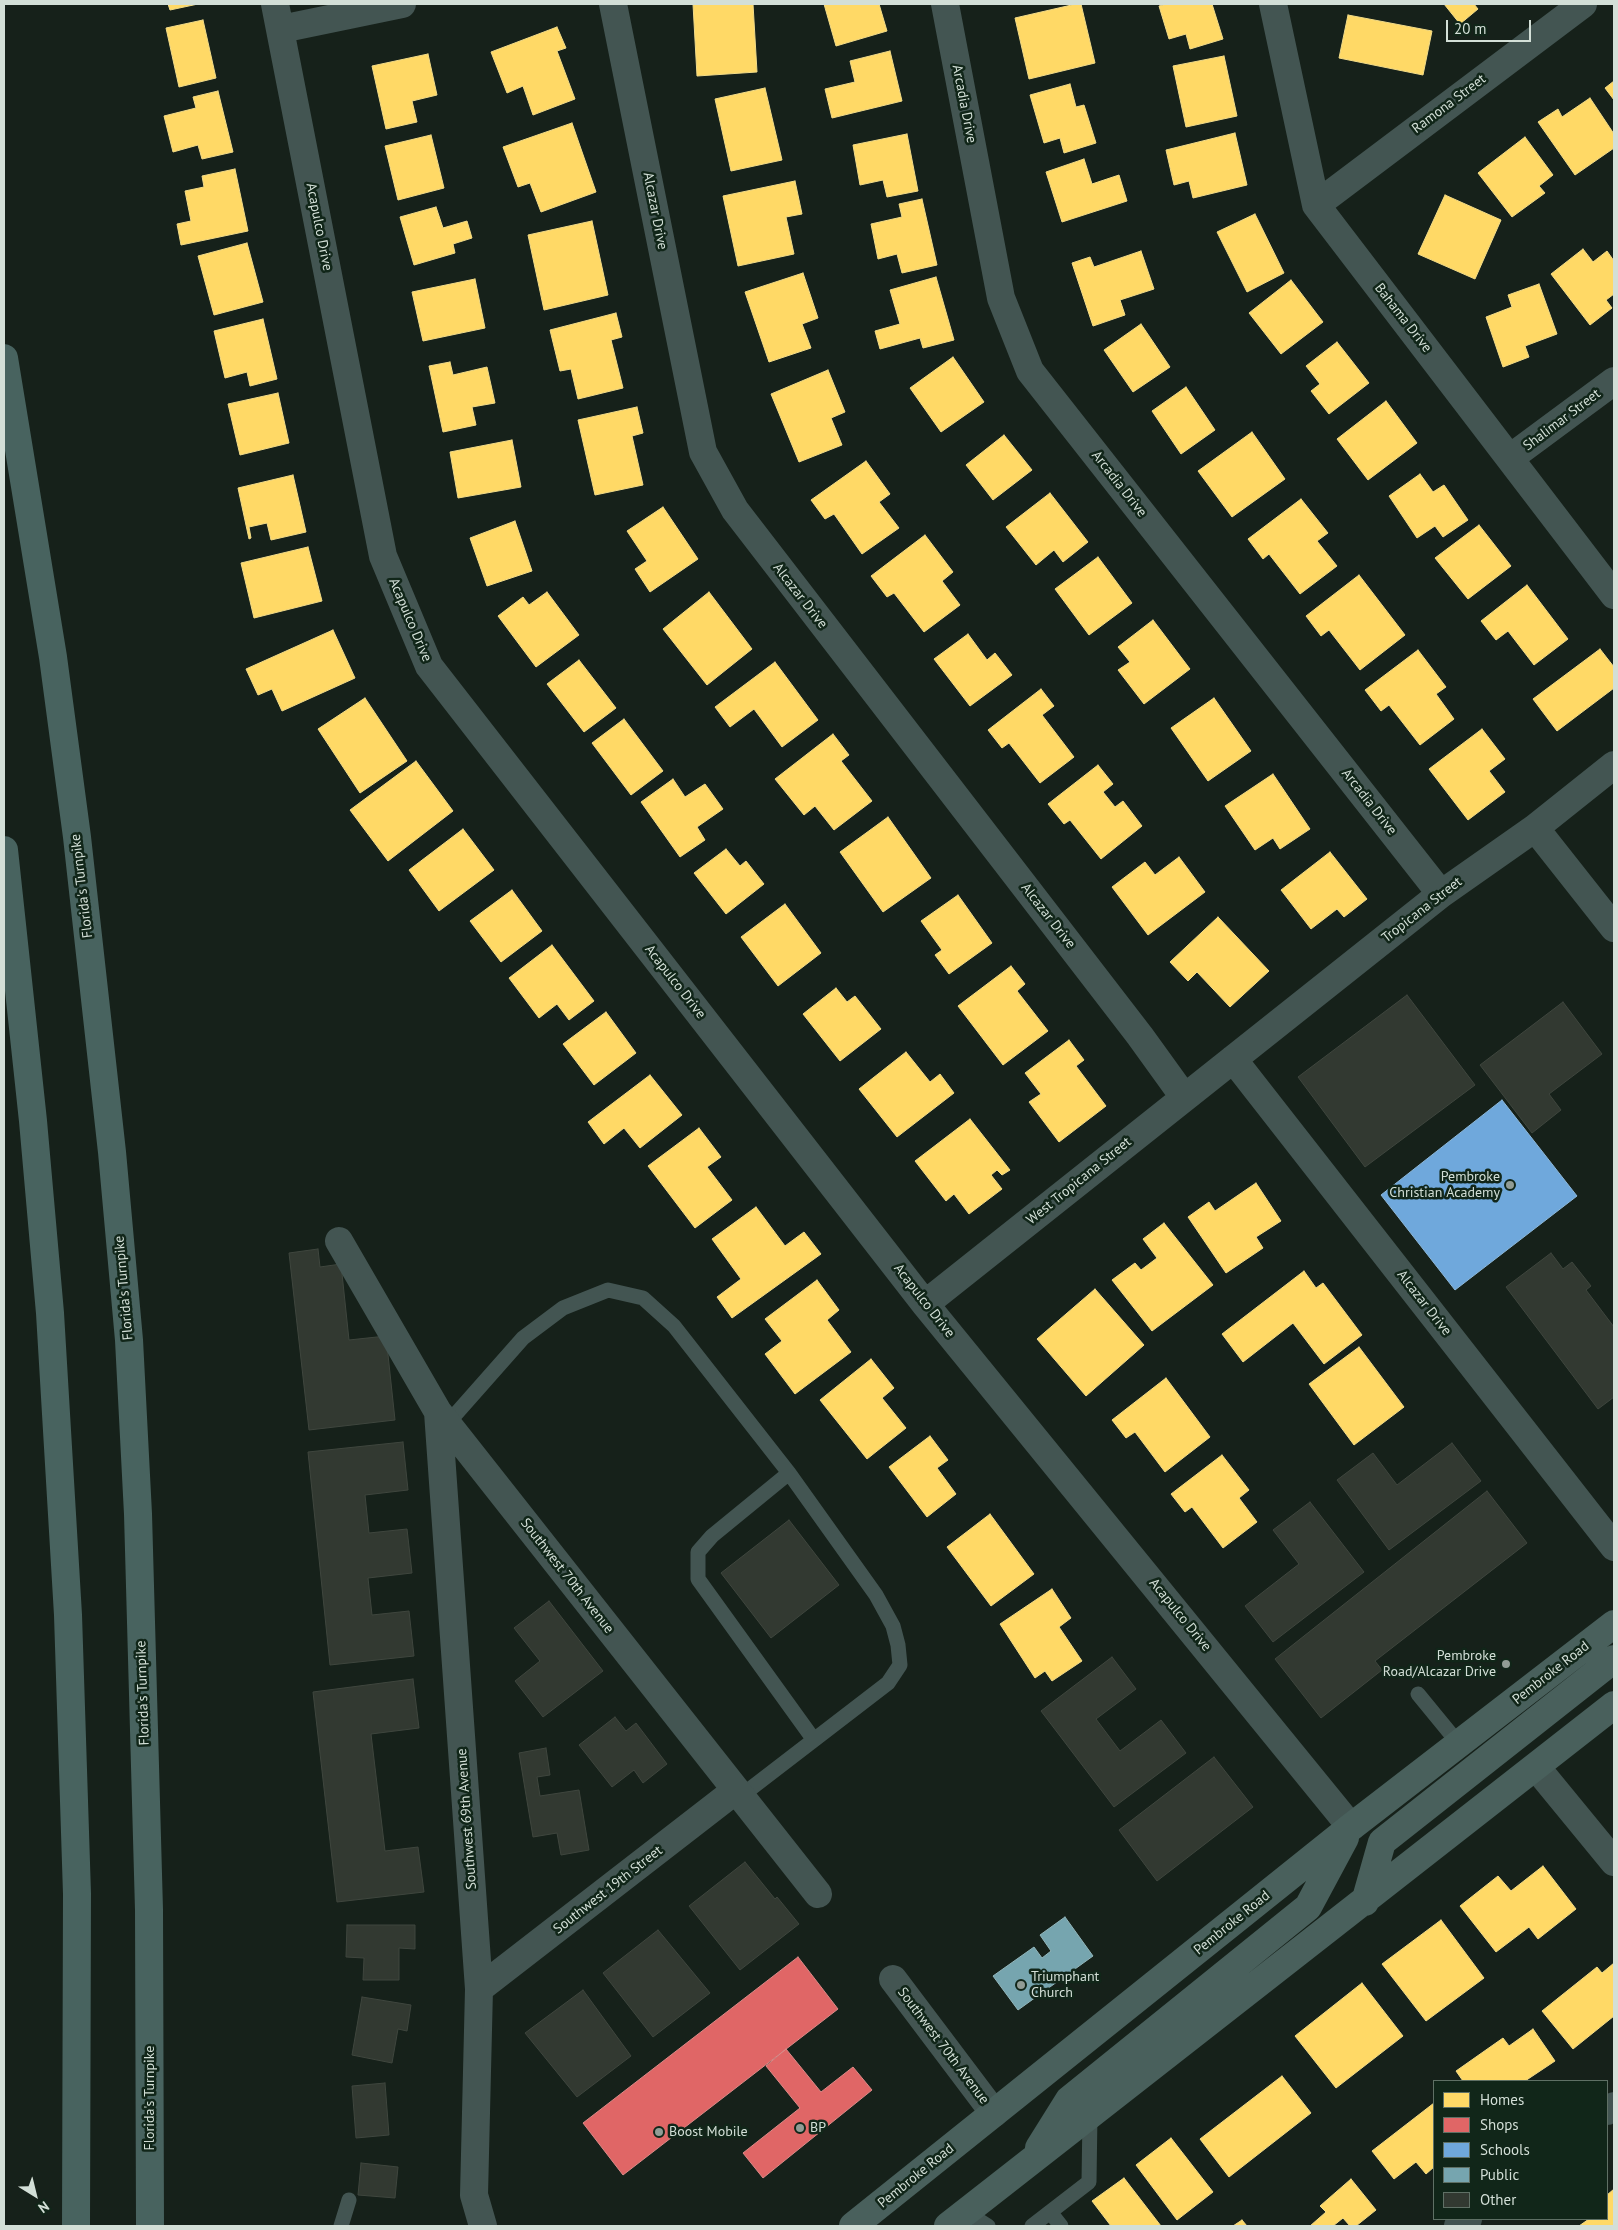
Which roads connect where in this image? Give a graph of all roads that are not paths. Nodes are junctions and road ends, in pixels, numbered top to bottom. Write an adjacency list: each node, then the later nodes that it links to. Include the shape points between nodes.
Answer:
1 (402, 4): 6 (street)
2 (613, 4): 18 (street, Alcazar Drive, via 703,452 735,510)
3 (945, 4): 15 (street, Arcadia Drive, via 1001,298 1030,371)
4 (1273, 4): 7 (street, Bahama Drive)
5 (1583, 4): 7 (street, Ramona Street)
6 (278, 16): 20 (street, Acapulco Drive, via 383,556 429,666)
7 (1316, 205): 10 (street, Bahama Drive)
8 (4, 358): 45 (highway, Florida's Turnpike, via 53,657 77,838 110,1132 129,1340 138,1514 150,1910)
9 (1614, 381): 10 (street, Shalimar Street)
10 (1510, 458): 11 (street, Bahama Drive)
11 (1614, 595)
12 (1614, 765): 13 (street, Tropicana Street)
13 (1535, 828): 15 (street, Tropicana Street); 16 (street)
14 (4, 850): 44 (highway, via 50,1313 66,1566 77,1894)
15 (1441, 894): 17 (street, Tropicana Street)
16 (1614, 928)
17 (1233, 1059): 18 (street, West Tropicana Street); 23 (street, Alcazar Drive)
18 (1184, 1097): 20 (street, West Tropicana Street)
19 (339, 1241): 21 (street, Southwest 70th Avenue)
20 (926, 1304): 32 (street, Acapulco Drive)
21 (442, 1418): 22 (lane, via 523,1338 563,1308 608,1290 642,1298 674,1326); 31 (street, Southwest 70th Avenue); 37 (street, Southwest 69th Avenue)
22 (789, 1473): 28 (lane, via 876,1596 893,1626 900,1665 888,1683); 28 (lane, via 712,1536 698,1552 698,1579)
23 (1614, 1548)
24 (1614, 1624): 29 (main road, Pembroke Road)
25 (1614, 1659): 35 (main road, via 1382,1842)
26 (1418, 1694): 29 (lane)
27 (1614, 1705): 30 (main road)
28 (814, 1740): 31 (lane)
29 (1459, 1744): 32 (main road, Pembroke Road)
30 (1536, 1767): 33 (street); 35 (main road)
31 (739, 1793): 34 (street, Southwest 70th Avenue); 37 (street, Southwest 19th Street)
32 (1351, 1827): 38 (main road, Pembroke Road); 40 (main road, via 1308,1907 1069,2100)
33 (1614, 1862)
34 (818, 1894)
35 (1365, 1902): 39 (main road)
36 (893, 1979): 38 (street, Southwest 70th Avenue)
37 (479, 1989): 47 (street, Southwest 69th Avenue, via 474,2195)
38 (994, 2113): 48 (main road, Pembroke Road)
39 (1090, 2115): 40 (main road); 42 (lane, via 1089,2182)
40 (1031, 2162): 43 (main road)
41 (349, 2200): 46 (lane)
42 (1050, 2212): 49 (lane); 50 (lane)
43 (967, 2222)
44 (76, 2226)
45 (150, 2226)
46 (341, 2226)
47 (483, 2226)
48 (853, 2226)
49 (1032, 2226)
50 (1061, 2226)

